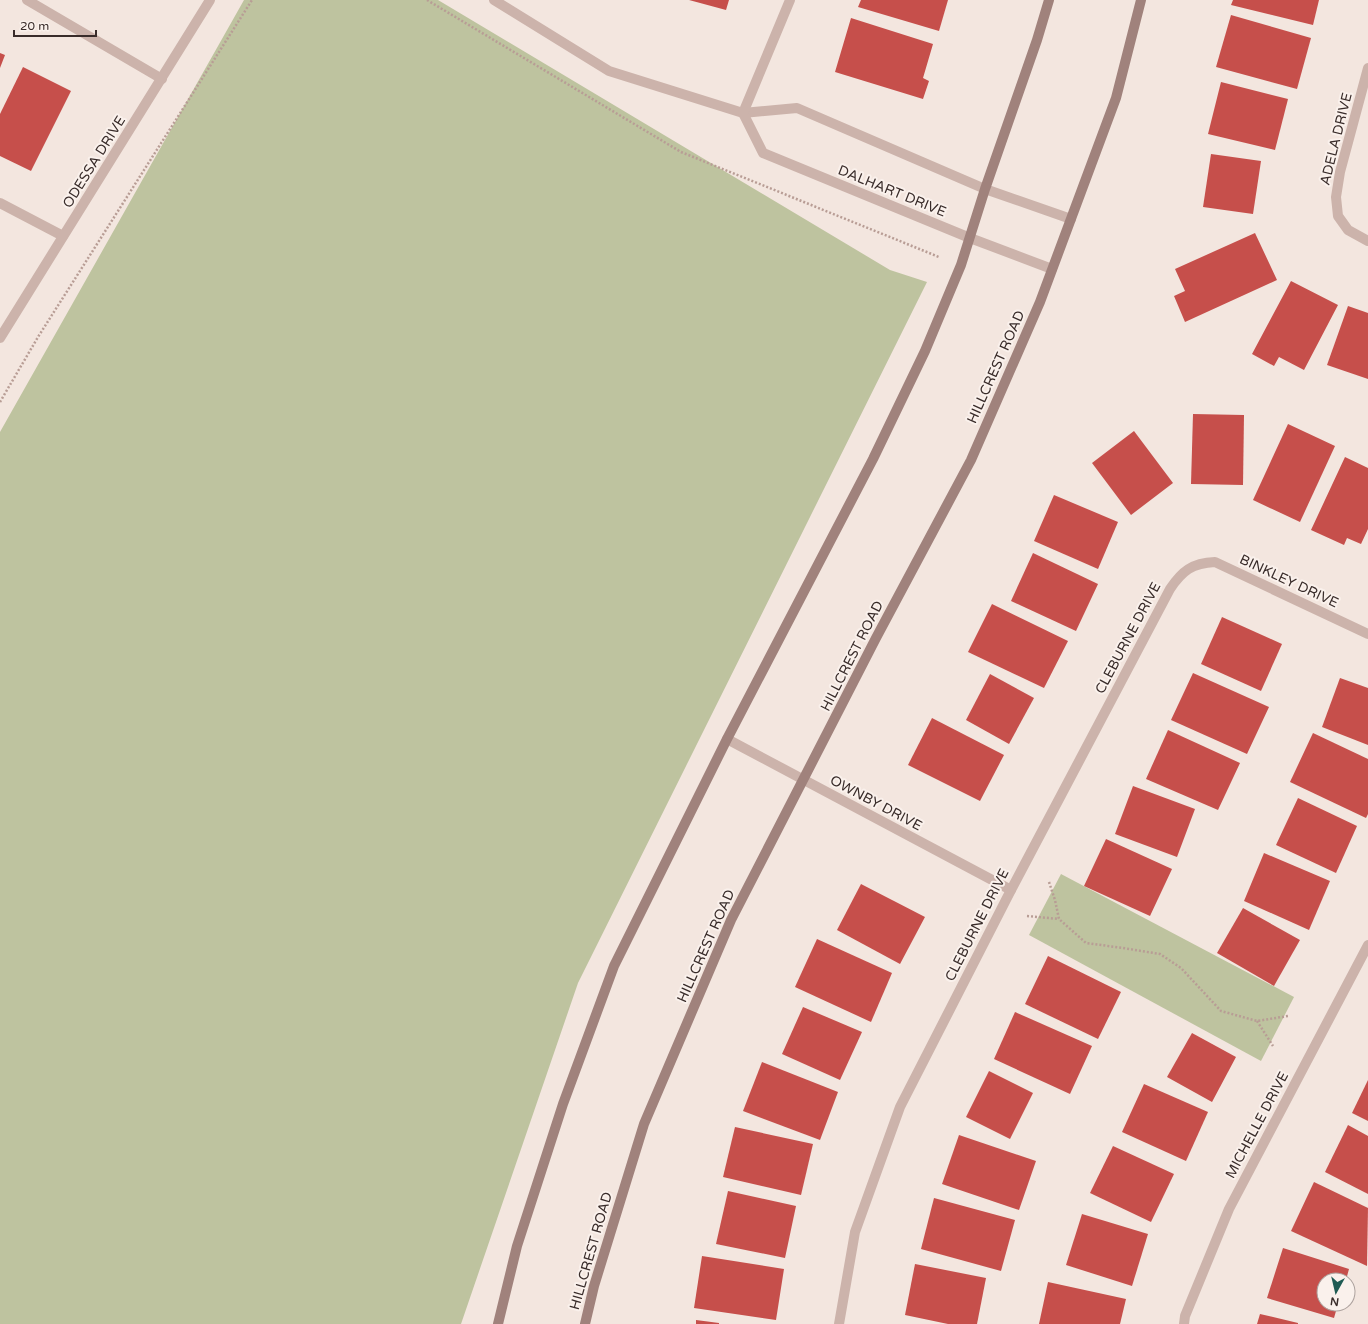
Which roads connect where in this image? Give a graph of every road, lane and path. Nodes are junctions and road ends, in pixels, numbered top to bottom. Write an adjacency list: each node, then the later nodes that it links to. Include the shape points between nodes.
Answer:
1 (27, 0): 10 (street)
2 (210, 0): 10 (street, ODESSA DRIVE)
3 (252, 0): 21 (path, via 38,337)
4 (426, 0): 18 (path, via 681,152)
5 (494, 0): 11 (street, via 610,71)
6 (790, 0): 11 (street)
7 (1049, 0): 12 (main road)
8 (1141, 0): 14 (main road, HILLCREST ROAD, via 1116,98)
9 (1368, 68): 17 (street, ADELA DRIVE, via 1340,172 1336,197 1338,216 1348,230)
10 (162, 79): 15 (street, ODESSA DRIVE)
11 (744, 113): 12 (street, via 797,108); 16 (street, DALHART DRIVE, via 763,153)
12 (985, 189): 14 (street); 16 (main road)
13 (0, 203): 15 (street)
14 (1071, 219): 19 (main road, HILLCREST ROAD)
15 (63, 236): 20 (street, ODESSA DRIVE)
16 (970, 238): 19 (street, DALHART DRIVE); 24 (main road, via 926,350 873,459)
17 (1368, 241)
18 (939, 257)
19 (1052, 269): 25 (main road, HILLCREST ROAD, via 971,460)
20 (0, 338)
21 (0, 402)
22 (1196, 565): 23 (street, BINKLEY DRIVE, via 1206,562 1220,564); 27 (street, CLEBURNE DRIVE, via 1184,571 1170,589)
23 (1368, 634)
24 (727, 739): 25 (street, OWNBY DRIVE); 34 (main road, via 614,966 563,1104 517,1246)
25 (803, 780): 27 (street, OWNBY DRIVE); 35 (main road, HILLCREST ROAD, via 731,920 644,1124)
26 (1049, 882): 29 (path)
27 (1011, 890): 36 (street, CLEBURNE DRIVE, via 900,1107 855,1232)
28 (1027, 916): 29 (path)
29 (1059, 919): 32 (path, via 1086,943 1160,954 1181,968 1221,1012)
30 (1368, 945): 37 (street, MICHELLE DRIVE, via 1229,1208)
31 (1288, 1016): 32 (path)
32 (1257, 1021): 33 (path)
33 (1273, 1046)
34 (498, 1324)
35 (584, 1324)
36 (839, 1324)
37 (1184, 1324)

